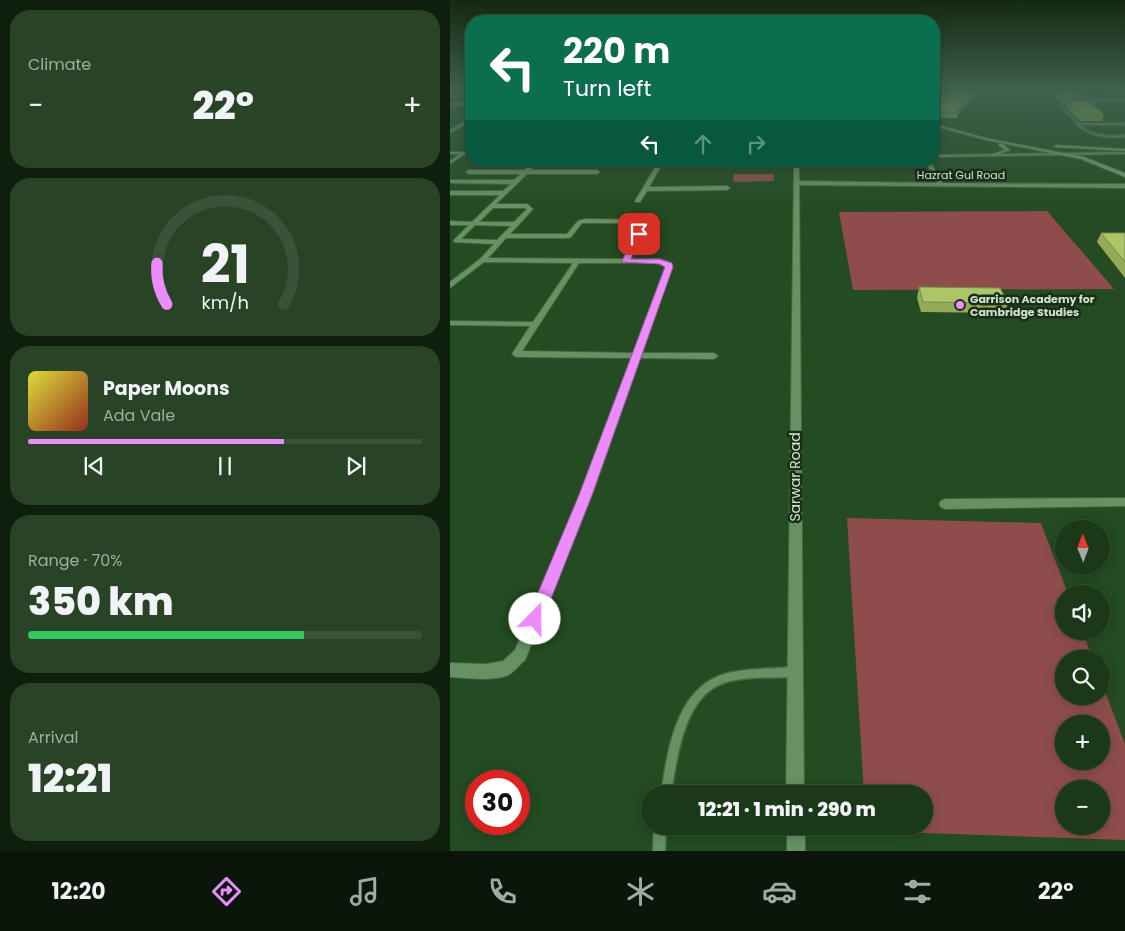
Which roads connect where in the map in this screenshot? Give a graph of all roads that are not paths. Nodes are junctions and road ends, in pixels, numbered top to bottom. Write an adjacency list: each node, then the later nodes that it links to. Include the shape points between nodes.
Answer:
1 (948, 129): 3 (main road)
2 (1081, 129): 5 (lane, via 1088,133)
3 (964, 133): 6 (main road); 11 (main road)
4 (1125, 136): 5 (lane)
5 (1118, 137): 7 (lane)
6 (986, 139): 8 (main road); 16 (main road)
7 (1125, 143)
8 (1001, 145): 12 (main road, via 1008,150); 13 (main road)
9 (450, 153): 10 (street)
10 (464, 153): 18 (street)
11 (1125, 154): 16 (street); 17 (street)
12 (995, 155): 13 (street); 15 (street)
13 (1054, 155): 16 (main road)
14 (940, 156): 15 (street)
15 (981, 156): 16 (street)
16 (1069, 156): 17 (main road); 30 (main road)
17 (1082, 158): 26 (main road)
18 (450, 163)
19 (531, 167): 24 (street)
20 (658, 167): 32 (street)
21 (796, 167): 29 (street, Sarwar Road)
22 (930, 167): 31 (street)
23 (469, 172): 24 (street)
24 (526, 172): 25 (street); 28 (street)
25 (597, 172)
26 (1125, 175)
27 (451, 181): 28 (street)
28 (515, 182): 35 (street)
29 (797, 183): 31 (street, Hazrat Gul Road); 54 (street, Sarwar Road)
30 (1125, 184): 31 (street, Hazrat Gul Road)
31 (941, 185)
32 (646, 188): 33 (street); 36 (street)
33 (727, 188)
34 (450, 193): 35 (street)
35 (503, 193): 37 (street)
36 (638, 202)
37 (490, 206): 39 (street); 40 (street, via 529,207)
38 (450, 223): 39 (street)
39 (474, 223): 40 (street); 42 (street, via 456,242)
40 (515, 224): 41 (street)
41 (504, 236): 42 (street); 45 (street, via 569,236 580,222 585,221 645,221)
42 (498, 242): 43 (street)
43 (482, 260): 44 (street); 46 (street)
44 (578, 261): 45 (street); 48 (street)
45 (626, 261): 49 (street, via 669,264)
46 (450, 286)
47 (450, 323): 48 (street)
48 (535, 324): 49 (street, via 516,354)
49 (638, 356): 50 (street); 53 (street, via 586,495 520,655 506,668)
50 (714, 356)
51 (1125, 502): 52 (street)
52 (945, 504)
53 (450, 670)
54 (794, 672): 55 (lane, via 718,681 700,692 687,709); 56 (street, Sarwar Road)
55 (667, 785)
56 (795, 785)
57 (660, 835): 59 (lane)
58 (796, 835): 60 (street)
59 (659, 851)
60 (796, 851)

